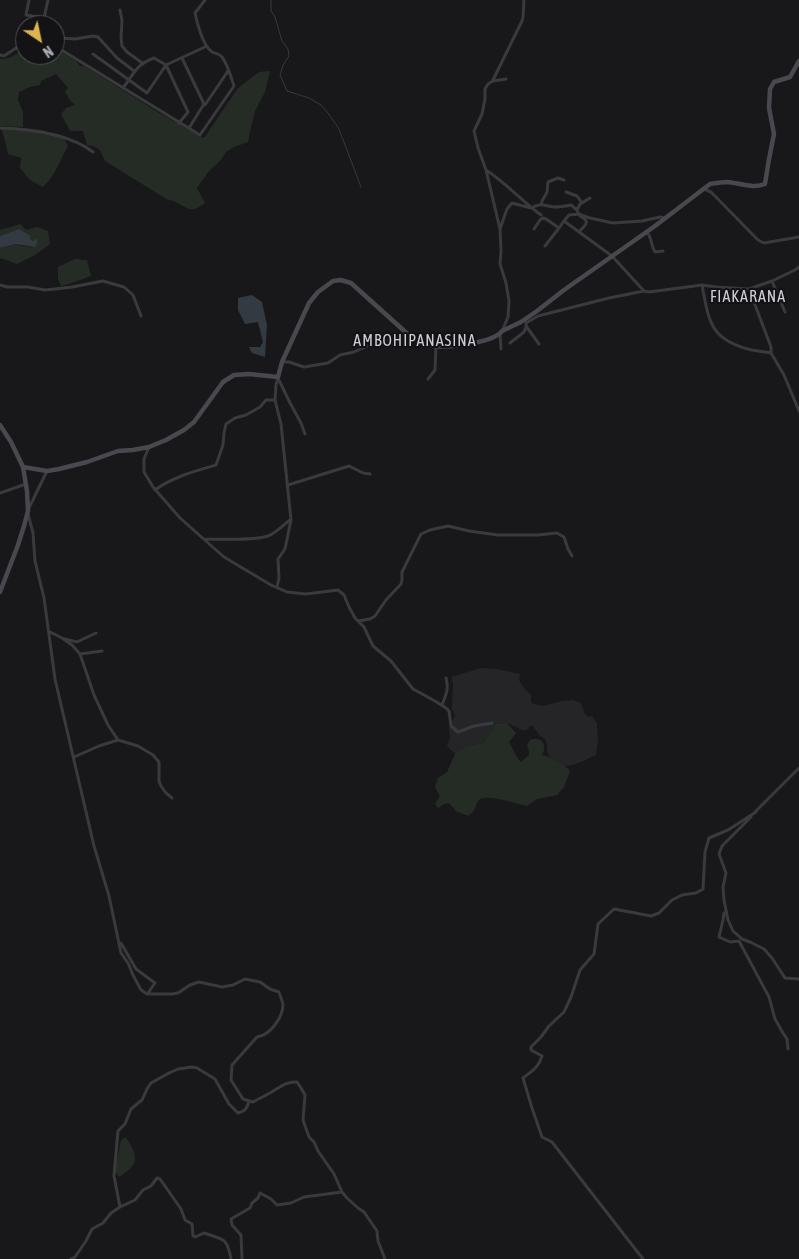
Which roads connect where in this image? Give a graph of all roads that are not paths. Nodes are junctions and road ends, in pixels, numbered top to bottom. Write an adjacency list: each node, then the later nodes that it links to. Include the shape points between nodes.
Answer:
1 (29, 0): 6 (street)
2 (48, 0): 7 (street)
3 (205, 0): 9 (street, via 195,13)
4 (524, 0): 22 (street, via 522,21)
5 (120, 10): 16 (street, via 122,46)
6 (26, 15)
7 (45, 15)
8 (65, 38): 18 (street, via 98,37)
9 (207, 46): 14 (street); 19 (street, via 224,59)
10 (15, 49): 13 (street)
11 (65, 52): 23 (street)
12 (92, 54): 21 (street)
13 (0, 56)
14 (182, 58): 17 (street); 24 (street)
15 (799, 61): 31 (street, via 790,77 774,82 770,90 769,108 774,134 765,184 718,182)
16 (141, 64): 17 (street, via 154,58); 18 (street)
17 (166, 66): 21 (street, via 147,93); 25 (street, via 188,112)
18 (134, 71): 21 (street)
19 (229, 71): 24 (street); 27 (street, via 234,86 203,132 200,135)
20 (506, 79): 22 (street)
21 (129, 80): 23 (street)
22 (493, 81): 29 (street, via 485,89 485,99 474,130)
23 (122, 88): 25 (street)
24 (204, 106): 27 (street)
25 (179, 122): 27 (street)
26 (0, 128): 28 (street, via 59,136)
27 (189, 128)
28 (93, 152)
29 (486, 170): 36 (street); 44 (street)
30 (564, 180): 35 (street, via 558,178 548,182)
31 (703, 189): 40 (street); 47 (street, via 711,192 758,240 764,243)
32 (566, 192): 34 (street, via 577,196)
33 (590, 198): 34 (street)
34 (582, 203): 37 (street)
35 (541, 204): 36 (street); 37 (street, via 554,207 571,205)
36 (531, 208): 39 (street); 44 (street, via 512,203)
37 (577, 210): 38 (street)
38 (580, 214): 40 (street, via 613,223); 41 (street, via 569,215); 45 (street, via 587,221)
39 (541, 215)
40 (665, 218): 46 (street)
41 (564, 221): 42 (street); 45 (street)
42 (559, 228): 43 (street, via 543,218); 48 (street)
43 (534, 229)
44 (500, 230): 60 (street, via 500,264 509,301 508,317)
45 (580, 232): 50 (street)
46 (648, 232): 49 (street, via 655,252); 50 (street)
47 (799, 237)
48 (546, 246)
49 (663, 251)
50 (612, 256): 56 (street); 59 (street, via 537,311)
51 (799, 266): 52 (street)
52 (772, 281): 55 (street); 57 (street)
53 (0, 285): 58 (street, via 45,290 103,281 124,287 133,295)
54 (702, 285): 55 (street); 56 (street); 66 (street, via 710,320 718,334 735,344)
55 (750, 289): 66 (street)
56 (644, 291): 59 (street, via 538,316)
57 (785, 312)
58 (141, 316)
59 (526, 323): 60 (street); 62 (street, via 524,332); 63 (street)
60 (501, 333): 64 (street, via 491,339); 65 (street)
61 (414, 338): 64 (street); 67 (street, via 408,342 381,340 340,355 328,363 304,367); 67 (street, via 351,283 333,281 309,302)
62 (510, 343)
63 (539, 344)
64 (436, 346): 69 (street, via 435,370)
65 (501, 349)
66 (771, 353): 71 (street)
67 (282, 362): 68 (street)
68 (278, 378): 70 (street); 73 (street); 74 (street, via 234,375 223,382 194,422)
69 (428, 379)
70 (275, 400): 79 (street); 80 (street, via 266,400 260,407 226,424 216,465 196,470)
71 (799, 411)
72 (0, 425): 75 (street)
73 (306, 434)
74 (149, 447): 76 (street, via 118,450 87,462); 80 (street, via 144,459 144,472)
75 (23, 467): 76 (street); 78 (street)
76 (48, 471): 82 (street)
77 (370, 474): 79 (street, via 349,466)
78 (26, 484): 81 (street); 82 (street)
79 (288, 485): 83 (street)
80 (155, 490): 84 (street)
81 (0, 493)
82 (28, 511): 87 (street); 89 (street)
83 (291, 520): 84 (street, via 265,537); 86 (street, via 285,549 278,558)
84 (204, 539): 86 (street, via 224,557)
85 (572, 556): 88 (street, via 564,537 557,533 498,534 448,526 430,530 421,534 402,572 401,584 375,616)
86 (277, 587): 88 (street, via 287,592 306,594 338,590)
87 (0, 592)
88 (358, 621): 95 (street, via 373,646 391,661 413,689)
89 (49, 631): 91 (street); 98 (street, via 55,679)
90 (96, 633): 91 (street, via 77,642)
91 (62, 638): 93 (street)
92 (102, 651): 93 (street)
93 (80, 654): 97 (street, via 94,695)
94 (446, 678): 95 (street, via 448,692)
95 (442, 705): 96 (street, via 449,711 451,726 458,732)
96 (492, 723)
97 (118, 740): 98 (street); 100 (street, via 153,755 159,762 161,786)
98 (74, 757): 103 (street)
99 (799, 768): 101 (street)
100 (172, 798)
101 (756, 812): 104 (street, via 722,846 719,854 726,873 722,887 728,920); 115 (street, via 709,838 703,889 672,900 651,916 614,909 598,924 594,954 580,970 564,1012 530,1046 542,1056 536,1068 523,1078 542,1138 552,1142)
102 (724, 913): 104 (street, via 719,937 730,942)
103 (118, 935): 106 (street, via 121,953 141,990); 106 (street, via 136,969 155,983)
104 (741, 940): 105 (street, via 764,949 786,978); 107 (street, via 769,997)
105 (799, 979)
106 (148, 994): 108 (street, via 178,994 198,982 222,987 245,979 260,982 279,992 283,1004 276,1024 257,1037 232,1065 232,1080 244,1099)
107 (788, 1049)
108 (249, 1101): 109 (street, via 253,1102 280,1086 297,1082 304,1094 303,1120 309,1137); 110 (street, via 247,1109 238,1113 215,1080 198,1068 178,1069 151,1083 118,1131 114,1176)
109 (342, 1192): 113 (street, via 304,1197 277,1205 260,1194 250,1208 231,1219 241,1235); 114 (street, via 364,1212 377,1231)
110 (120, 1207): 111 (street, via 92,1229); 112 (street, via 135,1200 158,1178 181,1208 185,1220 192,1224 193,1236 204,1233 224,1240)
111 (72, 1259)
112 (231, 1259)
113 (242, 1259)
114 (386, 1259)
115 (643, 1259)

